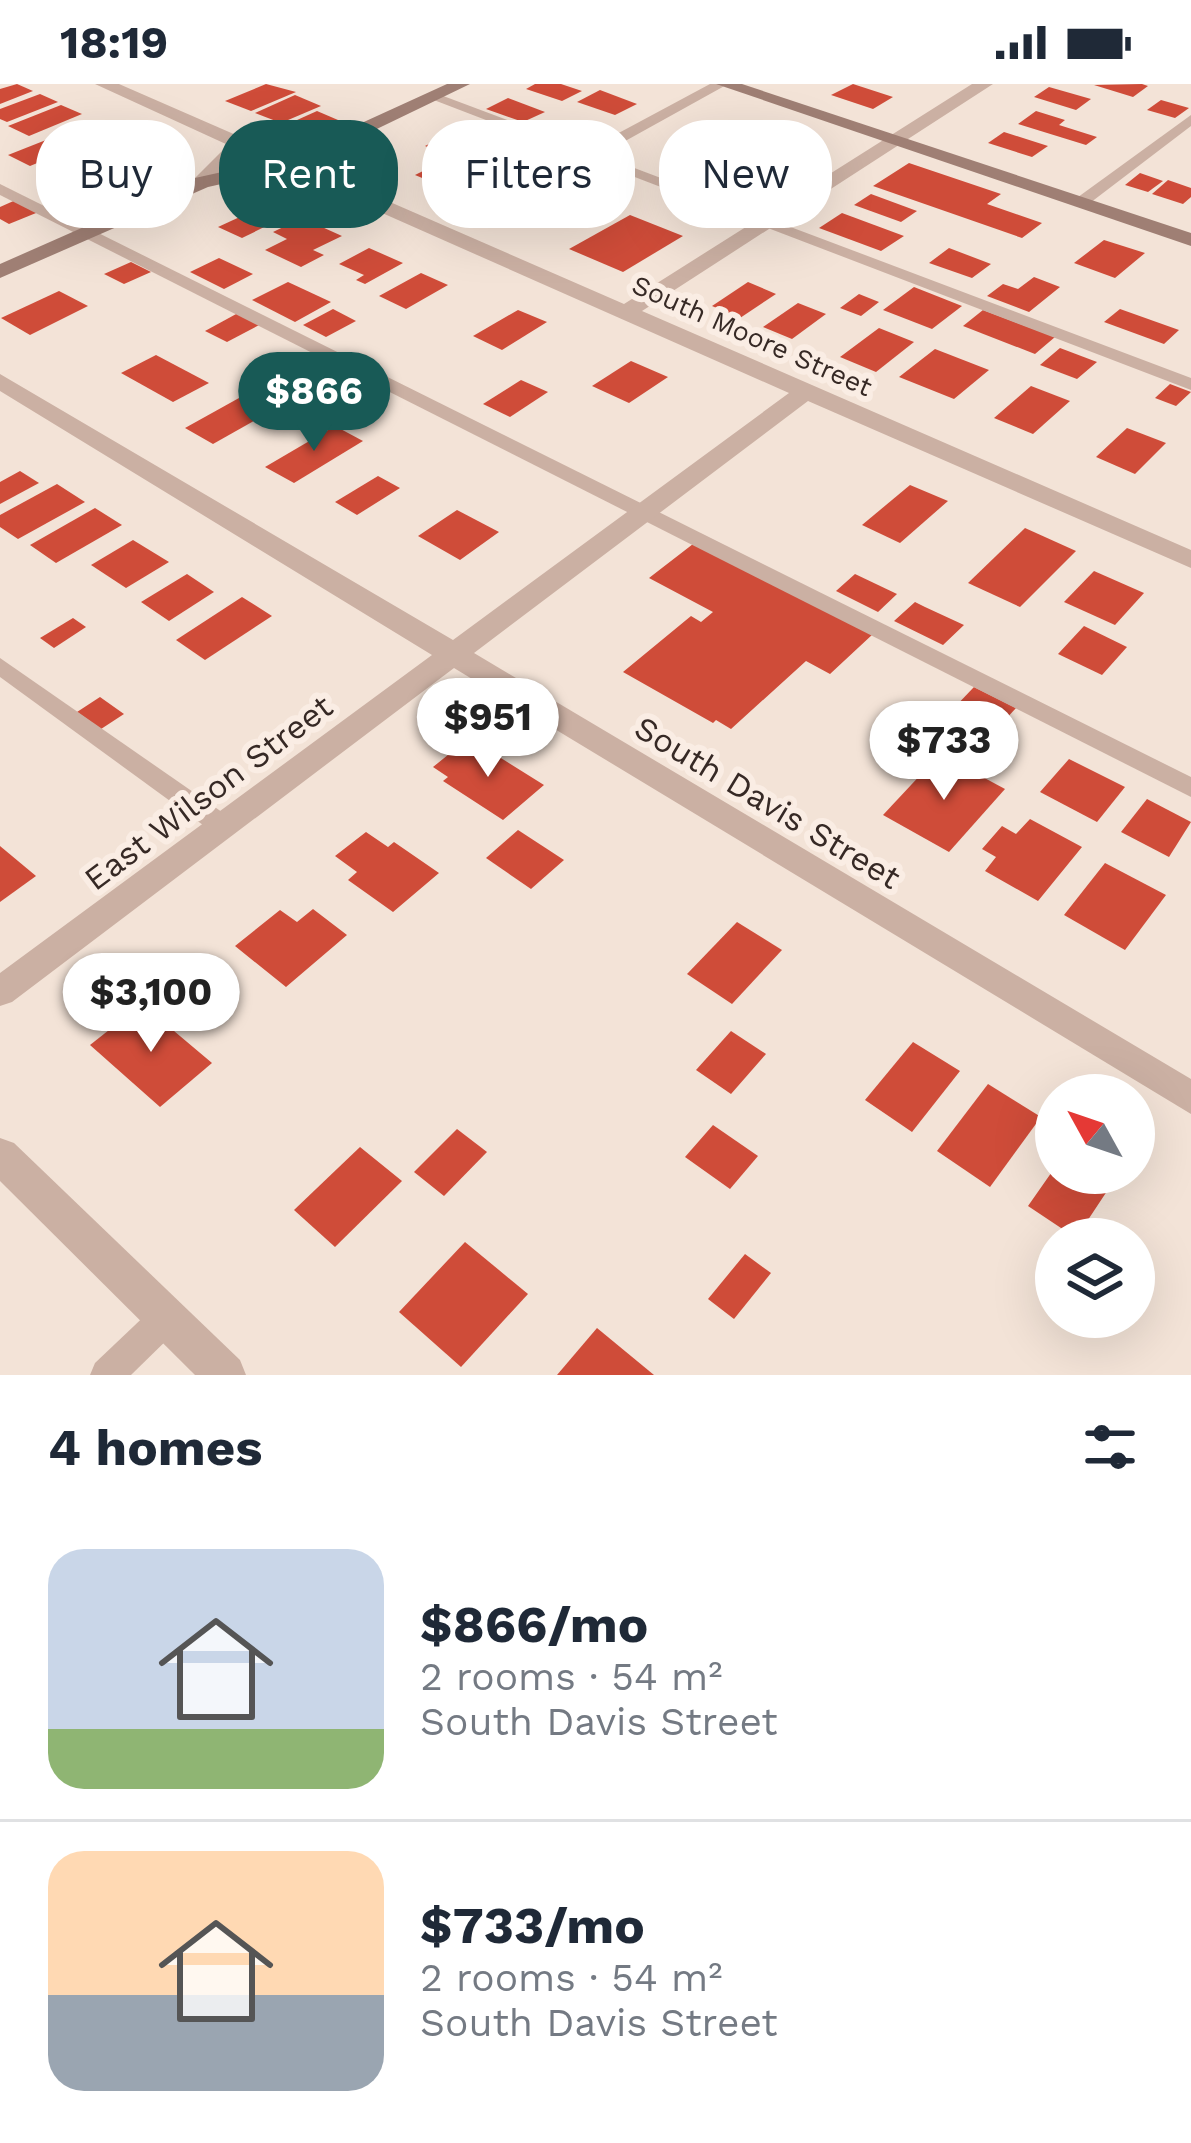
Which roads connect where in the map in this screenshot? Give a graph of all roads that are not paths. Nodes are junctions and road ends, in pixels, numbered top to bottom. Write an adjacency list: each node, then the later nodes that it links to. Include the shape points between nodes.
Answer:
1 (104, 84): 9 (street, South Moore Street)
2 (723, 84): 8 (lane); 10 (street)
3 (984, 84): 10 (street)
4 (439, 89): 6 (street); 7 (lane)
5 (1191, 119): 16 (lane)
6 (377, 120)
7 (509, 120)
8 (635, 131)
9 (219, 133)
10 (894, 141): 13 (street); 16 (street)
11 (219, 165): 14 (street)
12 (219, 178): 14 (street)
13 (832, 180)
14 (202, 182): 20 (street)
15 (0, 189): 20 (lane)
16 (1080, 203): 21 (street)
17 (398, 215): 23 (street, South Moore Street)
18 (756, 228): 23 (street)
19 (785, 228): 25 (lane)
20 (91, 233): 22 (street); 27 (lane)
21 (1191, 240)
22 (0, 272)
23 (623, 313): 26 (street, South Moore Street)
24 (0, 381): 29 (street, South Davis Street)
25 (1191, 384)
26 (805, 392): 27 (street, East Wilson Street); 28 (street, South Moore Street)
27 (644, 512): 29 (street, East Wilson Street); 31 (lane)
28 (1191, 560)
29 (453, 654): 32 (street, East Wilson Street); 34 (street, South Davis Street)
30 (0, 666): 32 (lane)
31 (1191, 788)
32 (223, 826): 33 (street, East Wilson Street)
33 (0, 992)
34 (1191, 1098)
35 (0, 1155): 36 (street)
36 (166, 1318): 37 (lane); 38 (street)
37 (107, 1375)
38 (225, 1375)

